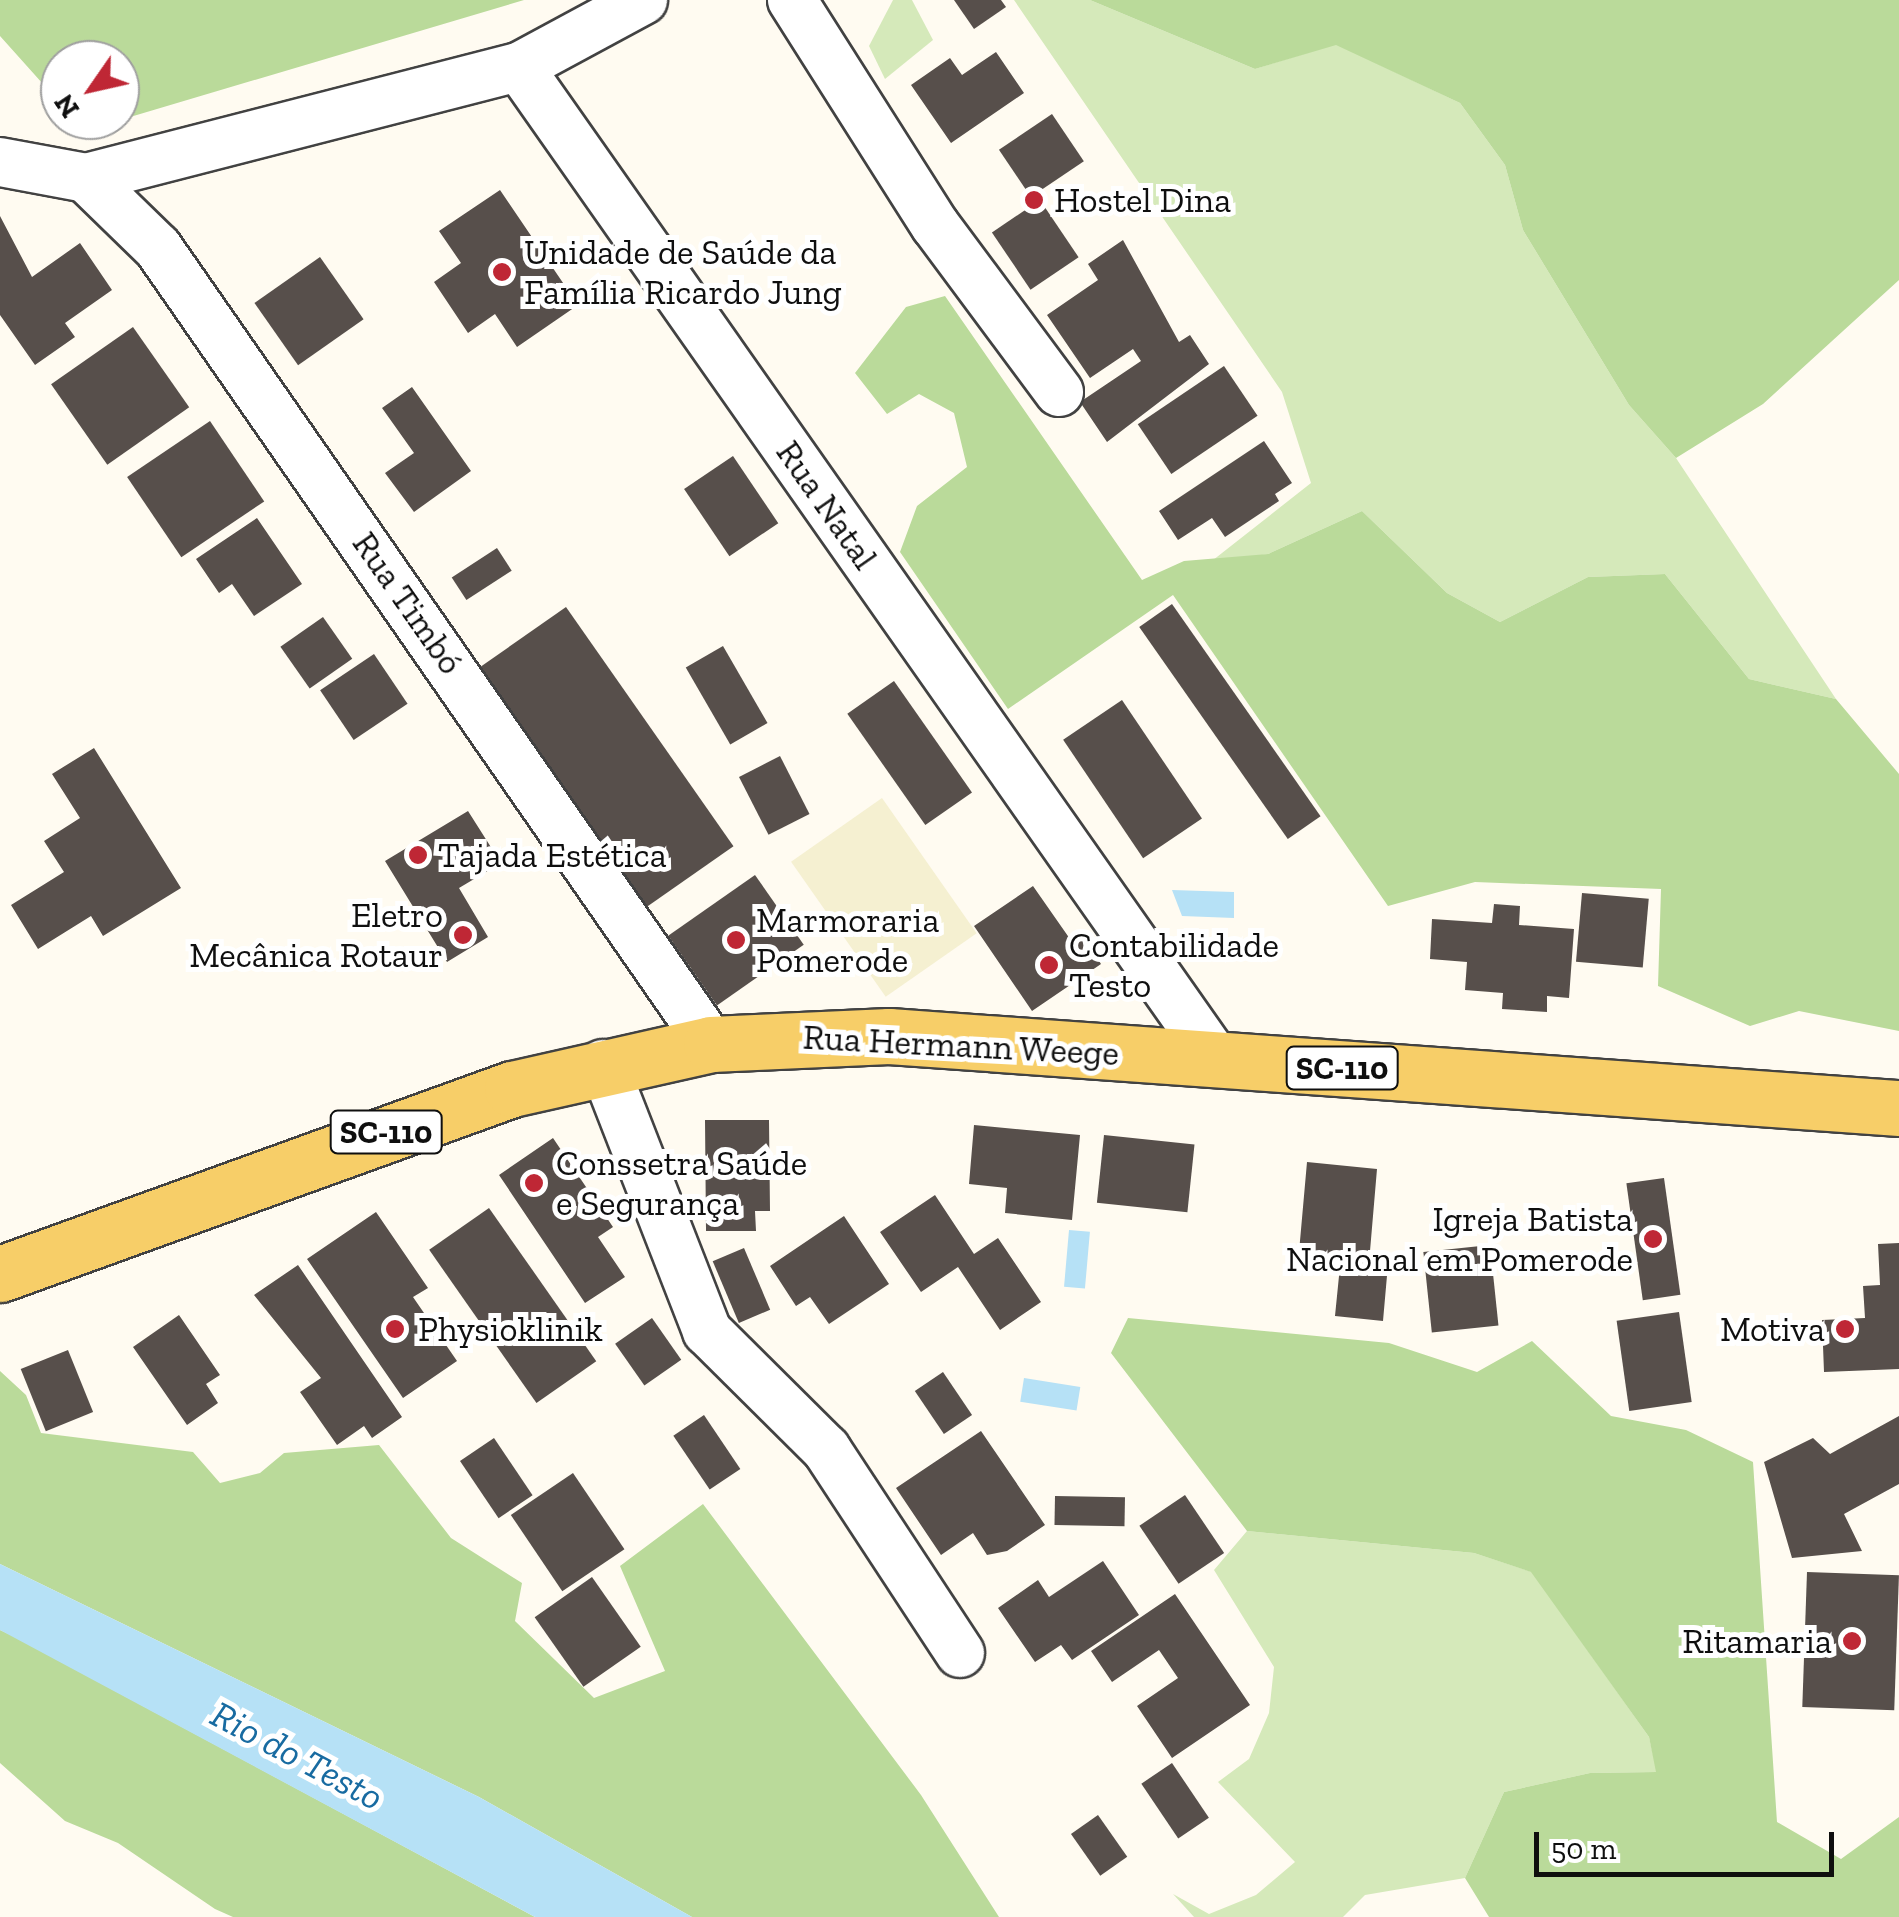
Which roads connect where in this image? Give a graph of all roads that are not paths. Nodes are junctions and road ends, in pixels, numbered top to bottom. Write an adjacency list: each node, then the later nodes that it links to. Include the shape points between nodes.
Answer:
1 (643, 0): 3 (street)
2 (792, 0): 6 (street, via 936,225)
3 (519, 67): 5 (street); 8 (street, Rua Natal)
4 (0, 162): 5 (street)
5 (86, 178): 7 (street, Rua Timbó, via 122,208 193,295)
6 (1059, 392)
7 (710, 1044): 8 (main road, Rua Hermann Weege / SC-110, via 890,1036); 9 (main road, Rua Hermann Weege / SC-110)
8 (1216, 1058): 10 (main road, Rua Hermann Weege / SC-110)
9 (602, 1064): 11 (main road, Rua Hermann Weege / SC-110, via 406,1125); 12 (street, via 707,1330 826,1449)
10 (1899, 1108)
11 (0, 1274)
12 (960, 1653)

